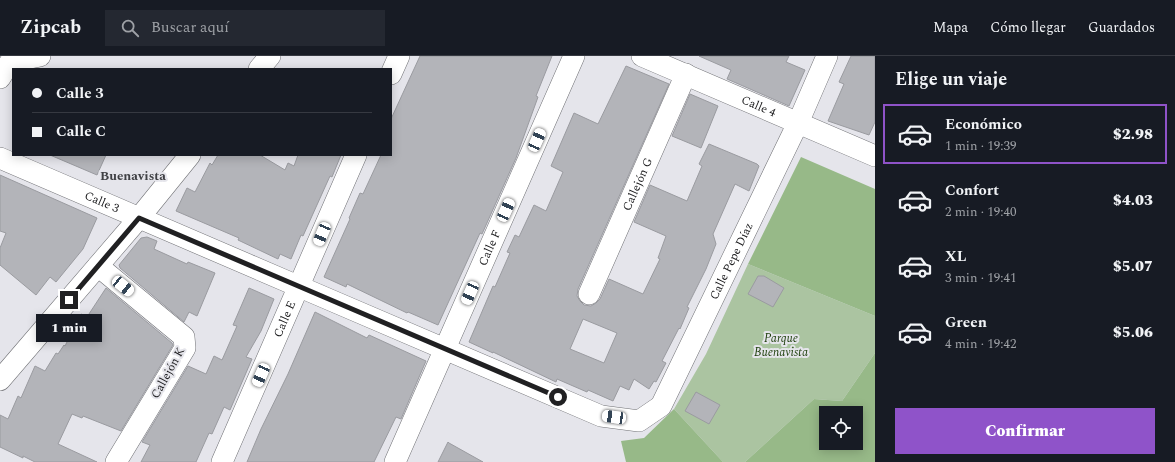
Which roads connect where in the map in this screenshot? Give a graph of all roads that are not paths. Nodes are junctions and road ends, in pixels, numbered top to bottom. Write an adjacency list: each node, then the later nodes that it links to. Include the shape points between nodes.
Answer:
1 (40, 56): 10 (street, via 10,62)
2 (270, 56): 7 (street)
3 (399, 56): 8 (street)
4 (574, 56): 20 (street, Calle F)
5 (642, 56): 9 (street, Calle 4)
6 (828, 56): 11 (street, Calle Pepe Díaz)
7 (260, 68)
8 (392, 72)
9 (686, 74): 11 (street, Calle 4); 19 (street, Callejón G)
10 (0, 78)
11 (798, 123): 14 (street, Calle 4); 22 (street, Calle Pepe Díaz, via 661,406 639,421)
12 (189, 156): 16 (street)
13 (356, 156): 18 (street, Calle E)
14 (875, 156)
15 (0, 158): 16 (street, Calle 3)
16 (139, 218): 17 (street); 18 (street, Calle 3)
17 (98, 266): 21 (street); 23 (street, Callejón K, via 184,336 185,348)
18 (300, 287): 20 (street, Calle 3); 24 (street, Calle E)
19 (589, 294)
20 (445, 349): 22 (street, Calle 3); 25 (street, Calle F)
21 (0, 380)
22 (601, 416)
23 (116, 462)
24 (222, 462)
25 (395, 462)

